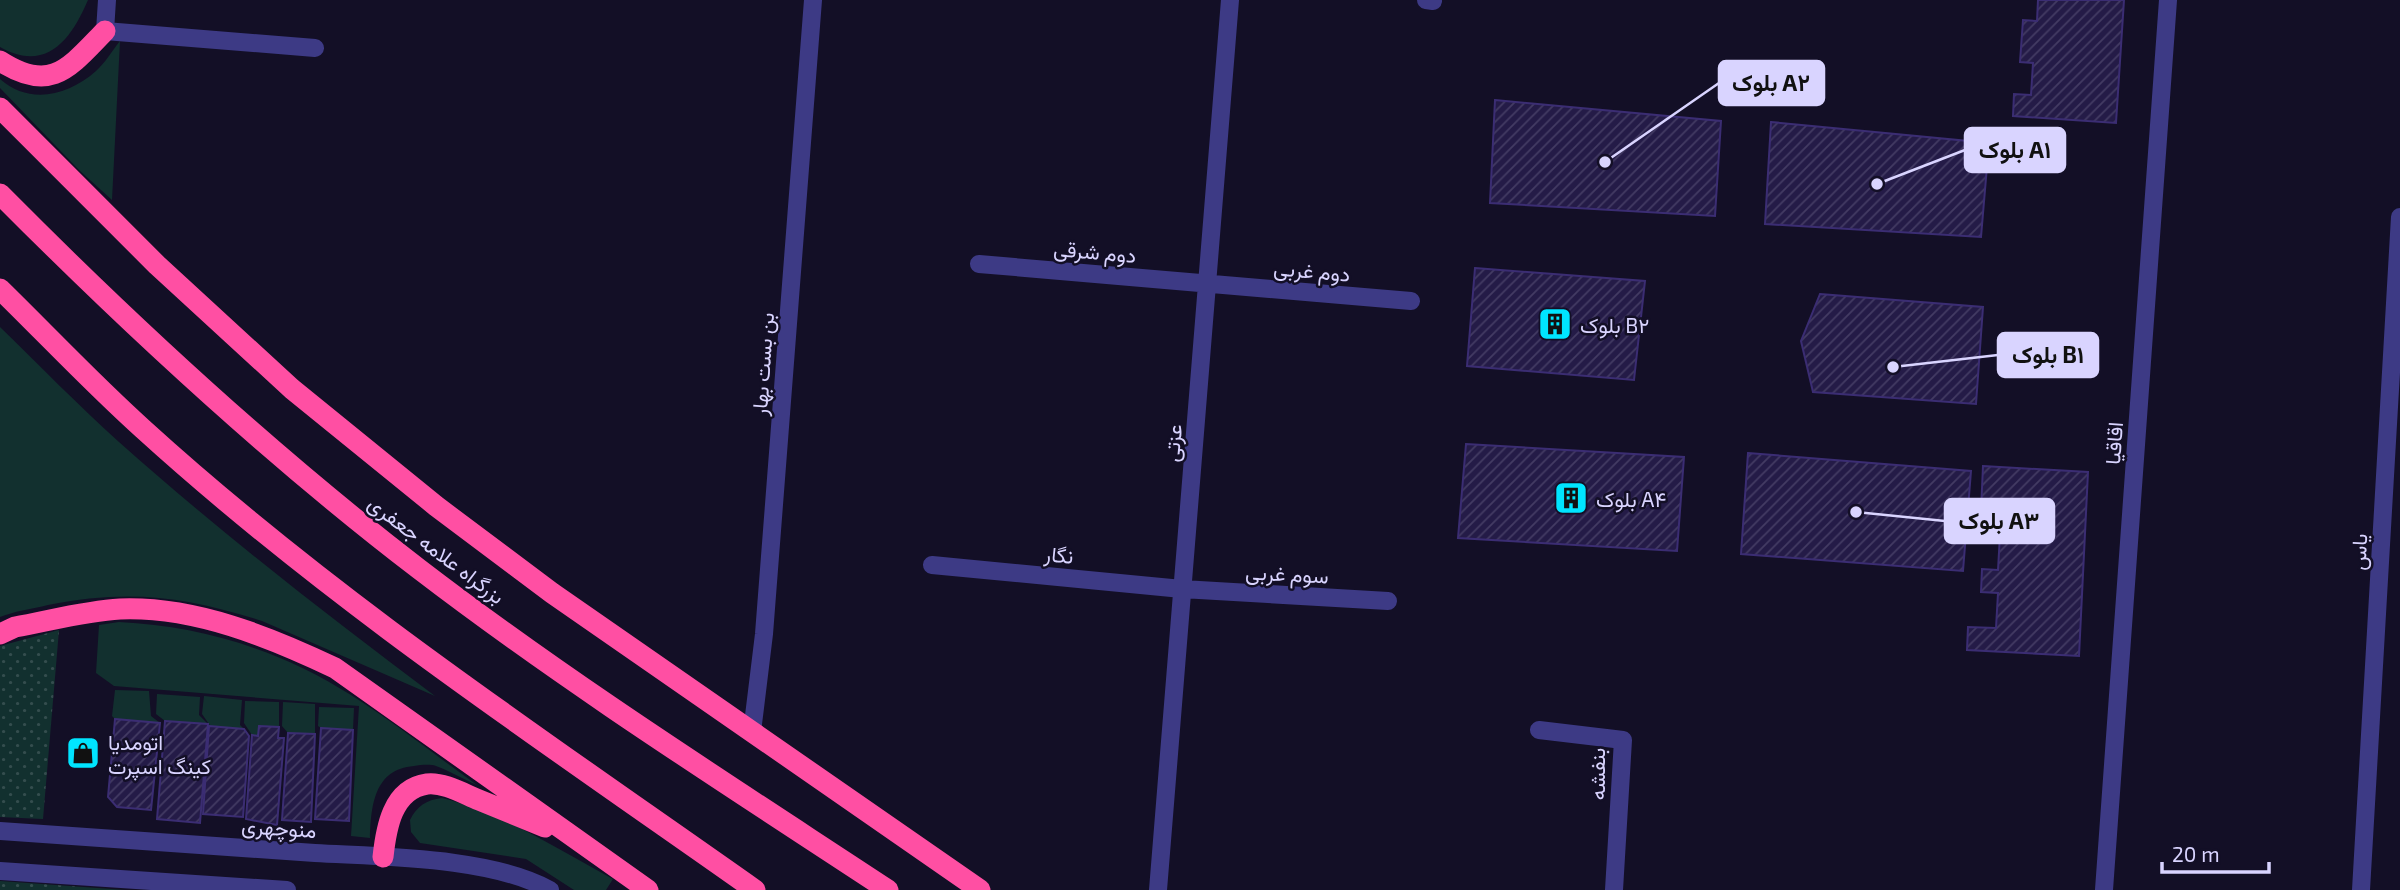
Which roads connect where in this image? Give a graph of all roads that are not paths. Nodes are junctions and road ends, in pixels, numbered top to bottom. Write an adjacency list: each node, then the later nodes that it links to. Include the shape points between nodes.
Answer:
1 (107, 0): 7 (street)
2 (813, 0): 22 (street, بن بست بهار, via 764,634)
3 (1230, 0): 14 (street, عزتی)
4 (1426, 0): 6 (street)
5 (2168, 0): 36 (street, اقاقیا)
6 (1433, 1)
7 (104, 31): 8 (street); 9 (highway, via 56,74 38,77)
8 (315, 48)
9 (0, 61)
10 (0, 107): 22 (highway, via 157,265 292,389 541,585)
11 (0, 194): 32 (highway, بزرگراه علامه جعفری, via 184,371 419,570 694,763)
12 (2400, 217): 37 (street, یاس)
13 (979, 264): 14 (street, دوم شرقی)
14 (1208, 283): 16 (street, دوم غربی); 18 (street, عزتی)
15 (0, 289): 31 (highway, via 143,429 334,587)
16 (1411, 301)
17 (932, 565): 18 (street, نگار)
18 (1182, 589): 19 (street, سوم غربی); 34 (street, عزتی)
19 (1388, 601)
20 (0, 634): 24 (highway, via 15,627 120,609 170,612 274,641 335,668)
21 (1538, 730): 35 (street, بنفشه, via 1623,740)
22 (752, 732): 33 (highway)
23 (0, 831): 25 (street, منوچهری)
24 (578, 840): 25 (highway, via 450,788 428,784 407,792 395,807 386,829); 30 (highway)
25 (383, 857): 29 (street, منوچهری, via 475,866)
26 (0, 870): 27 (street)
27 (278, 890): 28 (street)
28 (287, 890)
29 (551, 890)
30 (648, 890)
31 (755, 890)
32 (888, 890)
33 (980, 890)
34 (1158, 890)
35 (1614, 890)
36 (2104, 890)
37 (2361, 890)

